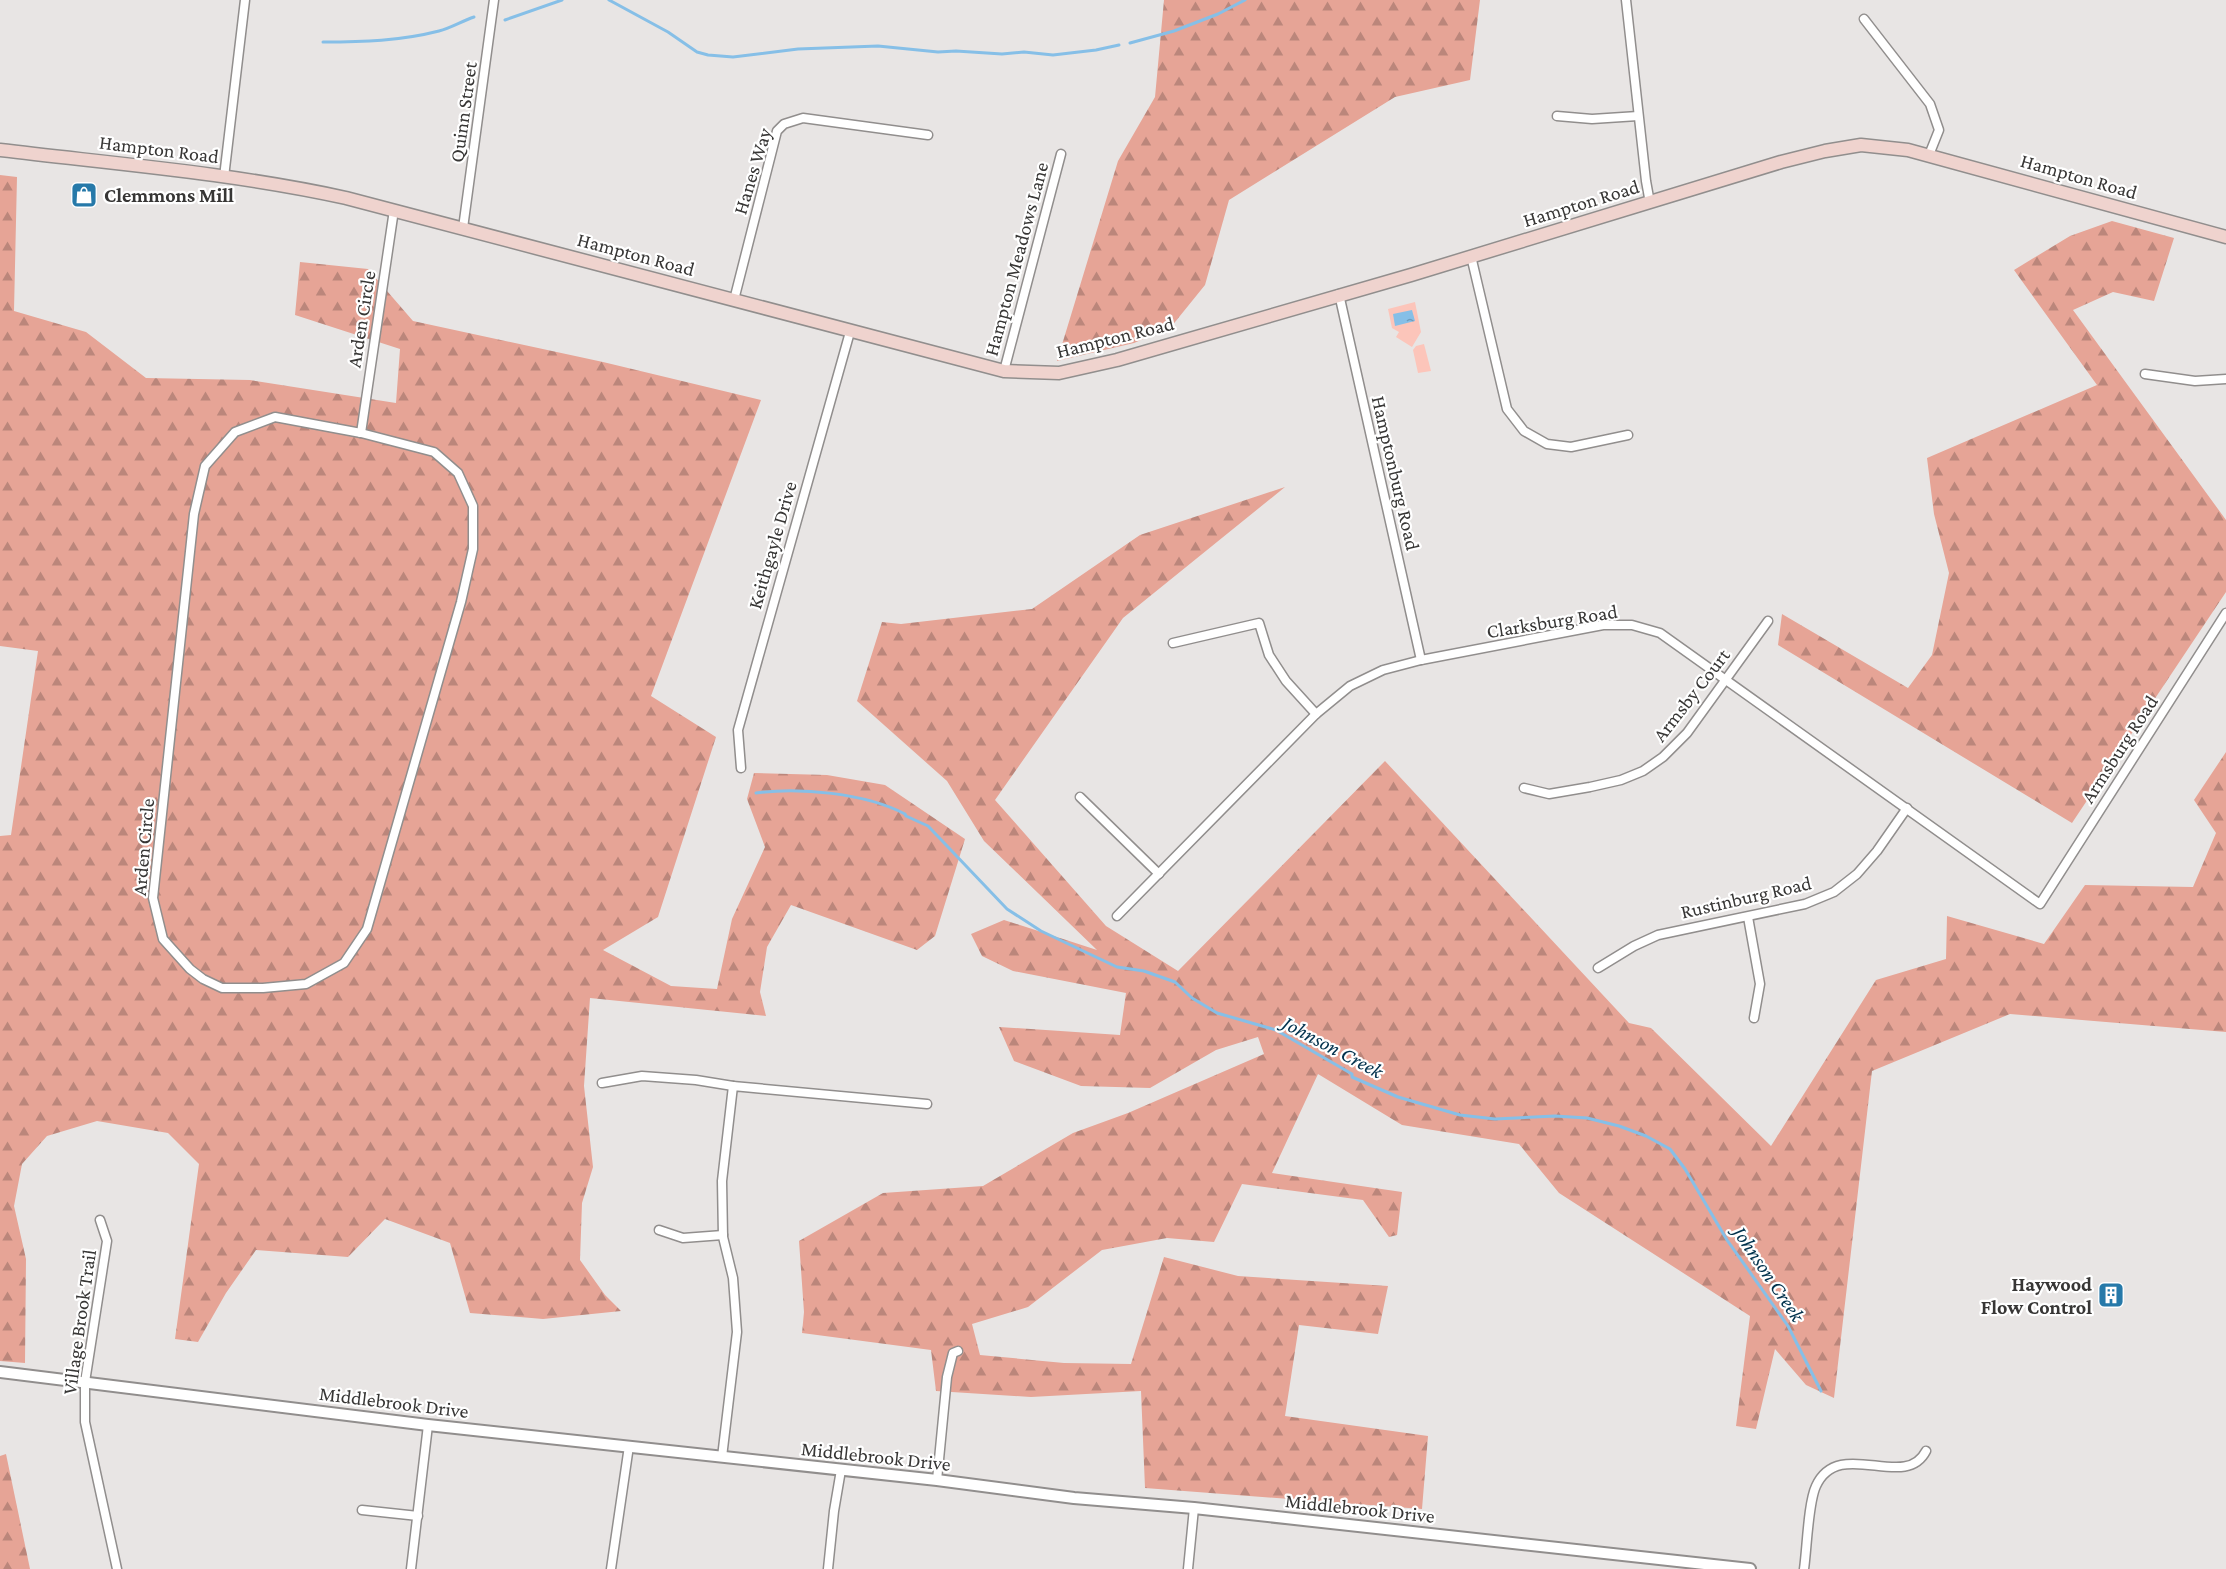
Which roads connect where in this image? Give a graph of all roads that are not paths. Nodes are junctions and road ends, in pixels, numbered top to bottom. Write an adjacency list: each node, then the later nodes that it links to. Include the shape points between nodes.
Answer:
1 (245, 0): 11 (street)
2 (494, 0): 14 (street, Quinn Street)
3 (1626, 0): 6 (street)
4 (1864, 19): 10 (street, via 1930,104 1939,130)
5 (1557, 116): 6 (street)
6 (1638, 116): 12 (street)
7 (928, 135): 18 (street, Hanes Way, via 803,118 784,124 777,131)
8 (0, 150): 11 (main road, Hampton Road)
9 (1061, 154): 20 (street, Hampton Meadows Lane)
10 (1929, 155): 12 (main road, Hampton Road, via 1861,145 1825,150); 15 (main road, Hampton Road)
11 (224, 177): 13 (main road, Hampton Road, via 293,186)
12 (1650, 203): 16 (main road, Hampton Road)
13 (394, 210): 14 (main road, Hampton Road); 23 (street, Arden Circle)
14 (464, 228): 18 (main road, Hampton Road)
15 (2226, 237)
16 (1471, 256): 17 (main road, Hampton Road); 24 (street, via 1507,409 1524,431 1547,444 1571,447)
17 (1339, 294): 20 (main road, Hampton Road, via 1107,363 1059,373); 28 (street, Hamptonburg Road)
18 (734, 300): 19 (main road, Hampton Road)
19 (850, 332): 20 (main road, Hampton Road); 31 (street, Keithgayle Drive, via 738,730)
20 (1004, 371)
21 (2145, 374): 22 (street, via 2195,381)
22 (2226, 379)
23 (361, 433): 23 (street, Arden Circle, via 275,417 235,432 206,466 194,514 153,898 163,939 190,969 222,988 306,984 344,963 367,929 461,602 473,549 473,506 458,473 434,452)
24 (1628, 435)
25 (2226, 613): 36 (street, Armsburg Road)
26 (1768, 621): 29 (street, Armsby Court)
27 (1173, 643): 30 (street, via 1259,623 1269,655)
28 (1421, 660): 29 (street, Clarksburg Road, via 1603,626 1632,625 1660,633); 30 (street, Clarksburg Road, via 1383,670 1350,686)
29 (1726, 680): 32 (street, Armsby Court, via 1687,733 1663,758 1643,771 1621,780 1549,794); 34 (street, Clarksburg Road)
30 (1316, 714): 35 (street, Clarksburg Road)
31 (741, 768)
32 (1524, 788)
33 (1080, 797): 35 (street)
34 (1907, 808): 36 (street, Clarksburg Road); 38 (street, Rustinburg Road, via 1857,874 1834,891 1805,904)
35 (1159, 874): 37 (street, Clarksburg Road)
36 (2040, 904)
37 (1118, 916)
38 (1748, 917): 39 (street, Rustinburg Road, via 1658,935); 40 (street, via 1760,984)
39 (1598, 968)
40 (1754, 1018)
41 (602, 1083): 42 (street, via 642,1076)
42 (734, 1086): 43 (street); 46 (street, via 722,1181)
43 (927, 1104)
44 (100, 1220): 49 (street, Village Brook Trail, via 107,1241)
45 (659, 1230): 46 (street, via 683,1238)
46 (723, 1235): 53 (street, via 734,1278 737,1332)
47 (958, 1351): 55 (street, via 947,1377)
48 (0, 1372): 49 (street, Middlebrook Drive)
49 (85, 1382): 50 (street, Middlebrook Drive); 59 (street, Village Brook Trail, via 88,1445)
50 (428, 1425): 51 (street, Middlebrook Drive); 58 (street)
51 (629, 1446): 53 (street, Middlebrook Drive); 61 (street)
52 (1926, 1452): 65 (street, via 1909,1466 1847,1463 1823,1476 1813,1494)
53 (722, 1457): 54 (street, Middlebrook Drive)
54 (841, 1470): 55 (street, Middlebrook Drive); 62 (street)
55 (937, 1480): 56 (street, Middlebrook Drive, via 1074,1498)
56 (1194, 1508): 63 (street); 64 (street, Middlebrook Drive)
57 (362, 1510): 58 (street)
58 (418, 1516): 60 (street)
59 (117, 1569)
60 (411, 1569)
61 (611, 1569)
62 (828, 1569)
63 (1188, 1569)
64 (1750, 1569)
65 (1804, 1569)

